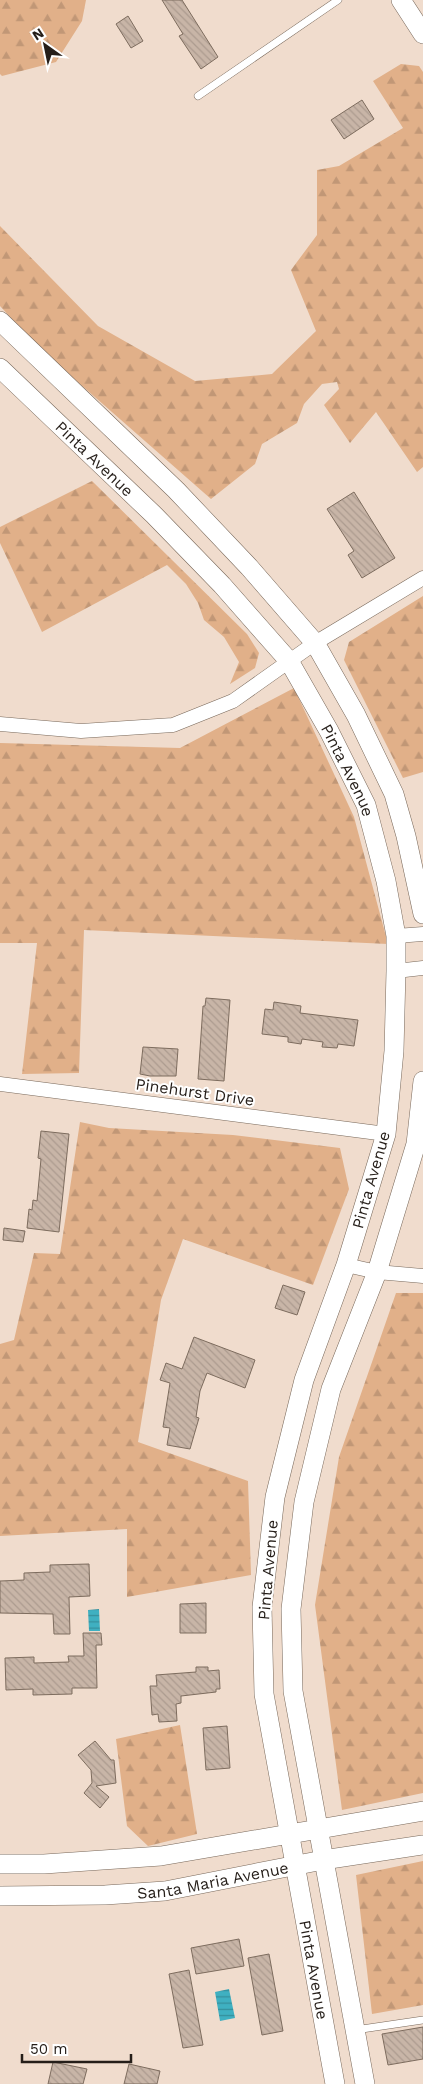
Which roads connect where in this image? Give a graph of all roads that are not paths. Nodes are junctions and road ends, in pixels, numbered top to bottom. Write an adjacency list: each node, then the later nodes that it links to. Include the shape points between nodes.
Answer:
1 (338, 0): 4 (lane)
2 (403, 1): 3 (street)
3 (423, 34)
4 (198, 96)
5 (0, 321): 8 (street, Pinta Avenue, via 176,490)
6 (0, 368): 9 (street, Pinta Avenue, via 154,515)
7 (423, 578): 8 (street)
8 (315, 643): 9 (street); 11 (street, Pinta Avenue, via 356,715 394,794)
9 (289, 661): 10 (street, via 233,702 173,725 81,731); 13 (street, Pinta Avenue, via 366,805 386,881)
10 (0, 724)
11 (423, 914)
12 (423, 934): 13 (street)
13 (396, 936): 15 (street, Pinta Avenue)
14 (423, 968): 15 (street)
15 (396, 971): 18 (street, Pinta Avenue, via 394,1051)
16 (423, 1081): 20 (street, Pinta Avenue, via 416,1144)
17 (0, 1084): 18 (street, Pinehurst Drive)
18 (386, 1134): 19 (street, Pinta Avenue)
19 (346, 1265): 20 (street); 22 (street, Pinta Avenue, via 304,1380)
20 (377, 1272): 21 (street); 23 (street, Pinta Avenue, via 331,1389)
21 (423, 1276)
22 (275, 1497): 23 (street); 26 (street, Pinta Avenue, via 262,1607 264,1694)
23 (304, 1502): 25 (street, Pinta Avenue, via 291,1609 293,1691)
24 (423, 1811): 25 (street, Santa Maria Avenue)
25 (317, 1828): 26 (street, Santa Maria Avenue); 28 (street, Pinta Avenue)
26 (288, 1834): 30 (street, Santa Maria Avenue, via 161,1856); 31 (street, Pinta Avenue)
27 (423, 1845): 28 (street, Santa Maria Avenue)
28 (323, 1860): 31 (street, Santa Maria Avenue); 35 (street, Pinta Avenue)
29 (0, 1864): 30 (street, Santa Maria Avenue)
30 (44, 1864): 33 (street)
31 (294, 1865): 33 (street, Santa Maria Avenue, via 165,1891); 36 (street, Pinta Avenue)
32 (0, 1896): 33 (street, Santa Maria Avenue)
33 (45, 1897)
34 (423, 2020): 35 (lane)
35 (355, 2030): 37 (street, Pinta Avenue)
36 (335, 2084)
37 (365, 2084)

